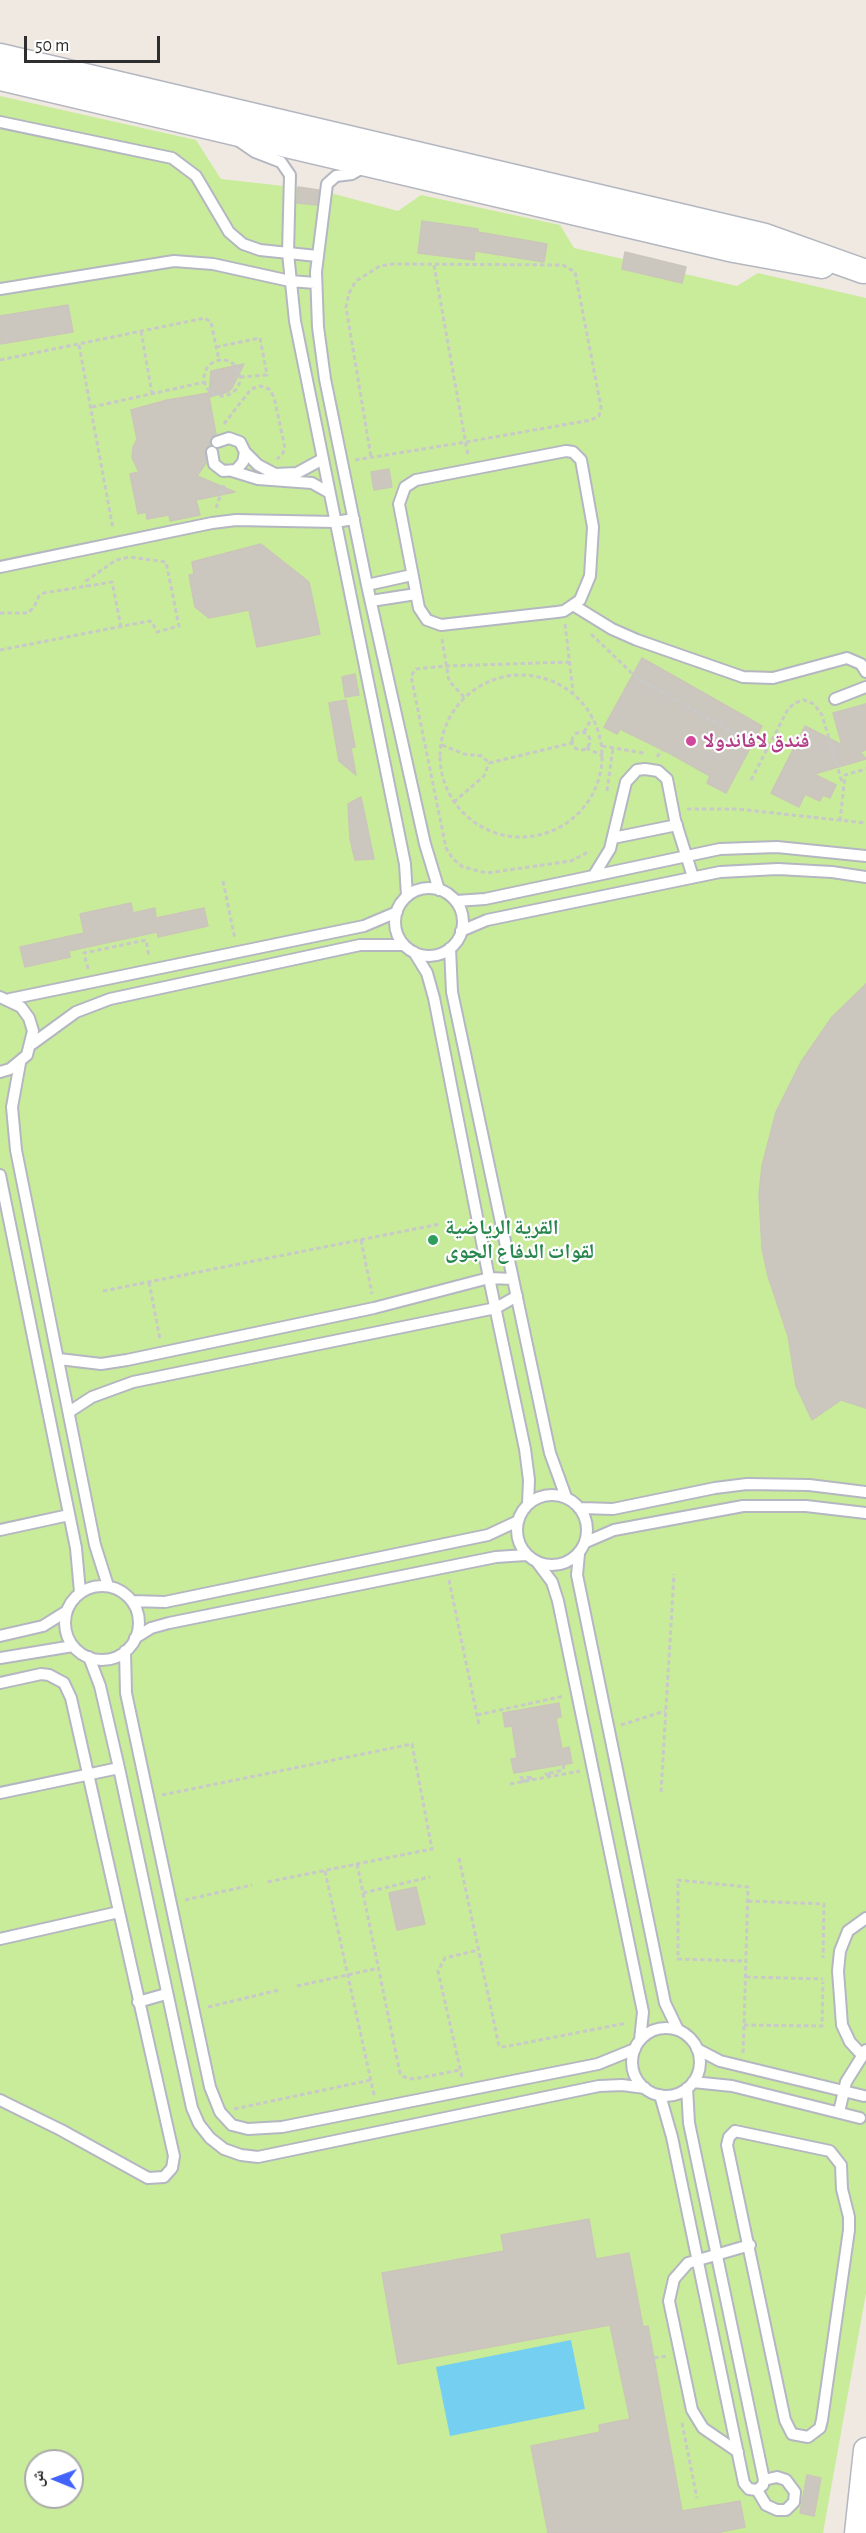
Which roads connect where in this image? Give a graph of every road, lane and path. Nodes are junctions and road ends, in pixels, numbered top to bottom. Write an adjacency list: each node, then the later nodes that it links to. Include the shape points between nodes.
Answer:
1 (0, 56): 5 (street)
2 (0, 78): 4 (street)
3 (0, 122): 6 (lane, via 172,158 196,176 236,238 260,250)
4 (229, 131): 5 (street); 6 (lane, via 248,149 277,159 288,170)
5 (371, 154): 7 (lane, via 352,174 336,176 327,184); 9 (street, via 688,229 790,243)
6 (288, 253): 7 (lane); 10 (lane)
7 (317, 256): 11 (lane)
8 (434, 265): 24 (path); 24 (path, via 380,266 356,281 346,307 353,360 371,457); 24 (path, via 563,265 575,272 581,293 601,407 599,416)
9 (865, 271)
10 (290, 281): 11 (lane); 12 (lane, via 213,264 174,261); 27 (lane)
11 (315, 283): 33 (lane, via 324,370)
12 (0, 289)
13 (140, 330): 14 (path); 15 (path, via 205,318 211,322); 20 (path)
14 (79, 345): 16 (path); 21 (path)
15 (216, 347): 17 (path); 18 (path, via 261,338 267,375)
16 (0, 360)
17 (219, 360): 18 (path, via 231,362); 19 (path, via 209,366)
18 (240, 378): 19 (path, via 235,390 224,395 211,392)
19 (205, 382): 20 (path)
20 (152, 394): 21 (path)
21 (92, 407): 35 (path)
22 (224, 424): 28 (path, via 251,389 264,386 271,391 285,448)
23 (217, 442): 26 (lane, via 235,439)
24 (466, 442): 29 (path)
25 (212, 452): 30 (lane, via 214,464)
26 (245, 452): 28 (lane); 30 (lane, via 241,467)
27 (321, 460): 28 (lane, via 292,474 275,474); 31 (lane)
28 (264, 468)
29 (471, 470): 38 (lane, via 416,480 402,492 399,504); 43 (lane, via 566,451 579,456 594,542 585,592)
30 (230, 472): 31 (lane, via 258,479 312,483); 32 (path)
31 (328, 492): 34 (lane)
32 (216, 508)
33 (354, 519): 34 (lane); 39 (lane)
34 (334, 522): 35 (lane, via 236,520); 84 (lane, via 405,864)
35 (116, 543): 36 (path); 37 (lane)
36 (119, 559): 40 (path, via 86,581); 46 (path, via 166,562 180,623 177,629 160,632 152,622)
37 (0, 567)
38 (412, 575): 39 (lane); 41 (lane)
39 (367, 585): 42 (lane)
40 (87, 587): 44 (path, via 41,594 32,610 24,615); 46 (path, via 112,582)
41 (416, 594): 42 (lane); 45 (lane, via 423,616)
42 (371, 602): 83 (lane, via 425,844)
43 (568, 608): 45 (lane); 48 (path); 50 (lane, via 632,637 743,677 773,678 847,658 861,664); 62 (path, via 608,653 638,679)
44 (0, 614)
45 (441, 625): 49 (path)
46 (121, 627): 47 (path)
47 (0, 650)
48 (570, 662): 49 (path); 52 (path)
49 (445, 666): 53 (path, via 449,681); 76 (path, via 416,669 411,676 444,842 453,859 463,867 487,873 572,861)
50 (866, 672)
51 (866, 687): 54 (lane)
52 (573, 693): 53 (path, via 551,680 518,675 486,682); 55 (path)
53 (464, 697): 58 (path, via 449,717)
54 (835, 699)
55 (593, 718): 56 (path); 59 (path)
56 (584, 732): 57 (path, via 575,734); 60 (path, via 589,741)
57 (572, 743): 60 (path, via 576,748); 65 (path)
58 (441, 744): 65 (path, via 464,754 482,756); 70 (path, via 442,774)
59 (602, 746): 61 (path); 63 (path)
60 (586, 748): 63 (path)
61 (613, 748): 64 (path); 69 (path)
62 (766, 752): 67 (path); 68 (path, via 791,705 811,702 828,729)
63 (603, 756): 70 (path, via 597,787 580,813 541,834 526,837 494,833 470,819)
64 (664, 761)
65 (489, 763): 70 (path, via 484,776)
66 (866, 769): 68 (path, via 847,773)
67 (751, 780)
68 (842, 782): 72 (path)
69 (606, 798)
70 (454, 802)
71 (673, 810): 72 (path, via 737,809); 74 (lane); 75 (lane, via 667,779 658,771 637,770 622,792)
72 (840, 821): 73 (path)
73 (866, 823)
74 (677, 825): 75 (lane); 77 (lane)
75 (613, 838): 79 (lane)
76 (596, 844)
77 (687, 854): 78 (lane, via 777,846); 79 (lane); 80 (lane)
78 (866, 856)
79 (594, 875): 85 (lane, via 484,899)
80 (693, 877): 81 (lane, via 778,869); 87 (lane, via 487,920)
81 (866, 877)
82 (223, 881): 90 (path)
83 (439, 890): 84 (lane, via 422,889); 85 (lane)
84 (407, 896): 86 (lane)
85 (456, 901): 87 (lane, via 463,921)
86 (397, 912): 88 (lane, via 396,929); 90 (lane, via 363,926)
87 (461, 931): 89 (lane)
88 (404, 945): 91 (lane); 95 (lane, via 360,945 110,999 68,1017)
89 (450, 948): 91 (lane, via 428,956); 102 (lane, via 452,992)
90 (238, 952): 92 (lane)
91 (414, 952): 101 (lane, via 427,974 434,998)
92 (152, 970): 93 (lane); 93 (path, via 146,940 84,953)
93 (91, 983): 94 (lane)
94 (5, 998): 95 (lane, via 21,1007 29,1018)
95 (32, 1044): 96 (lane)
96 (20, 1063): 97 (lane); 109 (lane, via 14,1092 14,1136)
97 (0, 1072)
98 (0, 1175): 116 (lane)
99 (440, 1224): 100 (path)
100 (361, 1240): 103 (path); 106 (path)
101 (489, 1278): 102 (lane); 106 (lane); 107 (lane)
102 (513, 1279): 105 (lane)
103 (149, 1282): 104 (path); 108 (path)
104 (103, 1291)
105 (517, 1296): 107 (lane); 112 (lane, via 550,1454)
106 (374, 1308): 108 (lane)
107 (496, 1308): 110 (lane, via 133,1382 92,1397); 113 (lane, via 525,1449)
108 (163, 1353): 109 (lane, via 100,1364)
109 (59, 1359): 110 (lane)
110 (69, 1412): 125 (lane, via 97,1557)
111 (866, 1492): 114 (lane, via 809,1485 747,1484 614,1509)
112 (566, 1497): 113 (lane, via 546,1494); 114 (lane)
113 (528, 1504): 117 (lane)
114 (581, 1508): 119 (lane, via 588,1530)
115 (866, 1513): 119 (lane, via 806,1506 743,1506 614,1530)
116 (69, 1515): 118 (lane); 126 (lane, via 79,1563)
117 (518, 1521): 120 (lane, via 516,1533); 127 (lane, via 488,1535 165,1602)
118 (0, 1530)
119 (586, 1542): 121 (lane)
120 (526, 1554): 122 (lane); 123 (lane)
121 (579, 1554): 122 (lane, via 560,1565); 177 (lane, via 577,1575 664,2003)
122 (537, 1562): 136 (lane, via 556,1591)
123 (447, 1567): 130 (lane, via 169,1623); 138 (path)
124 (674, 1575): 137 (path)
125 (108, 1586): 126 (lane); 127 (lane)
126 (80, 1592): 128 (lane)
127 (132, 1601): 130 (lane, via 138,1623)
128 (67, 1611): 129 (lane, via 43,1626); 131 (lane, via 65,1629)
129 (0, 1636): 134 (lane)
130 (135, 1638): 132 (lane)
131 (73, 1646): 133 (lane); 134 (lane)
132 (125, 1651): 133 (lane, via 108,1659); 151 (lane, via 126,1693)
133 (89, 1657): 142 (lane, via 100,1686)
134 (2, 1658)
135 (0, 1683): 146 (lane, via 41,1674 64,1683)
136 (578, 1694): 138 (path); 143 (lane)
137 (665, 1711): 140 (path); 149 (path)
138 (477, 1715): 139 (path)
139 (478, 1725)
140 (620, 1725)
141 (564, 1764): 145 (path, via 564,1770 546,1774)
142 (119, 1768): 146 (lane); 172 (lane)
143 (593, 1769): 145 (path); 175 (lane)
144 (522, 1772): 147 (path, via 521,1778 533,1777)
145 (566, 1774): 147 (path)
146 (88, 1775): 150 (lane); 161 (lane)
147 (521, 1782): 148 (path)
148 (510, 1784)
149 (661, 1792)
150 (0, 1793)
151 (149, 1797): 153 (path, via 412,1744 432,1849); 160 (lane)
152 (459, 1858): 164 (path)
153 (357, 1864): 154 (path); 158 (path)
154 (325, 1871): 156 (path); 167 (path)
155 (430, 1877): 158 (path)
156 (267, 1882)
157 (252, 1885): 160 (path)
158 (363, 1893): 166 (path)
159 (748, 1901): 165 (path); 165 (path, via 748,1887 678,1880 678,1959); 169 (path, via 824,1904)
160 (172, 1903): 174 (lane)
161 (118, 1912): 163 (lane); 173 (lane)
162 (866, 1918): 180 (lane, via 848,1931 838,1971 842,2025 850,2042)
163 (0, 1939)
164 (478, 1950): 175 (path, via 501,2047); 182 (path, via 445,1958 439,1966)
165 (746, 1961): 168 (path)
166 (379, 1968): 167 (path); 182 (path, via 400,2073 414,2079)
167 (348, 1976): 170 (path); 183 (path)
168 (746, 1977): 169 (path); 176 (path)
169 (823, 1979): 176 (path, via 822,2026)
170 (297, 1986)
171 (279, 1990): 174 (path)
172 (166, 1994): 173 (lane); 185 (lane, via 199,2124 217,2144 241,2155 275,2154 599,2086)
173 (138, 2002): 190 (lane, via 174,2156 172,2169 164,2177 148,2178)
174 (194, 2010): 192 (lane, via 210,2087)
175 (643, 2022): 178 (lane)
176 (744, 2025): 181 (path)
177 (678, 2030): 178 (lane, via 661,2028); 179 (lane, via 693,2040)
178 (638, 2044): 185 (lane, via 633,2057 635,2074); 186 (lane, via 598,2064)
179 (697, 2049): 181 (lane); 184 (lane, via 700,2066)
180 (864, 2052): 187 (lane, via 850,2072)
181 (743, 2067): 187 (lane)
182 (460, 2070): 186 (path)
183 (371, 2080): 191 (path); 192 (path)
184 (690, 2085): 188 (lane, via 670,2096); 193 (lane, via 732,2086); 196 (lane, via 689,2123)
185 (645, 2088): 188 (lane)
186 (465, 2091): 191 (lane)
187 (843, 2092): 189 (lane); 193 (lane)
188 (660, 2095): 197 (lane)
189 (864, 2096)
190 (0, 2100)
191 (377, 2108): 192 (lane, via 265,2130 232,2125)
192 (220, 2112)
193 (838, 2112): 194 (lane)
194 (860, 2118)
195 (750, 2245): 195 (lane, via 727,2145 732,2133 744,2132 835,2154 841,2165 849,2230 822,2420 815,2434 808,2437 792,2434 787,2428); 196 (lane)
196 (717, 2253): 197 (lane); 200 (lane)
197 (698, 2259): 199 (lane); 199 (lane, via 680,2270 674,2279 669,2301 673,2321 697,2420 711,2435)
198 (866, 2450): 202 (street)
199 (738, 2452): 201 (lane, via 745,2486)
200 (764, 2480): 201 (lane); 201 (lane, via 786,2480 795,2492 794,2502 786,2510 777,2510 766,2505)
201 (757, 2490)
202 (857, 2533)

